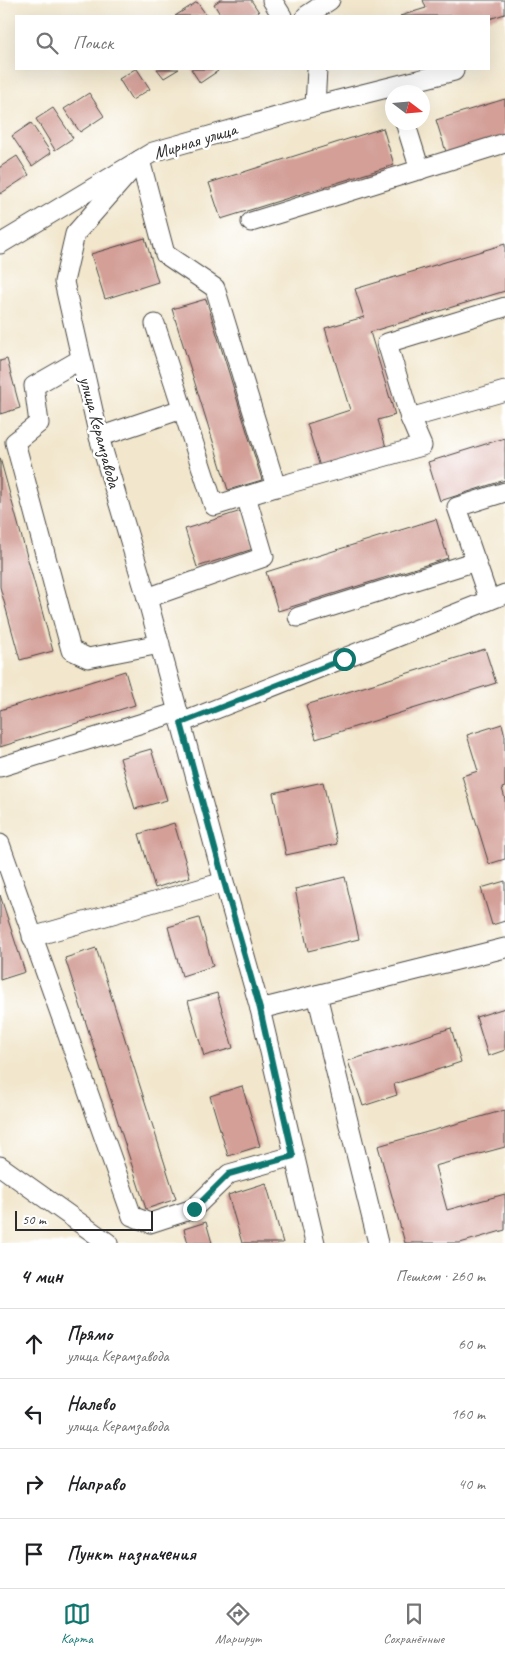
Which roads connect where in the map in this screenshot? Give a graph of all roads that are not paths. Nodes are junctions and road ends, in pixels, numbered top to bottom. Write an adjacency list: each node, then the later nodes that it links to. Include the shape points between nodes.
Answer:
1 (272, 0): 3 (street)
2 (330, 0): 4 (street)
3 (281, 15)
4 (308, 15)
5 (317, 70): 9 (street)
6 (454, 70): 7 (street, Мирная улица)
7 (411, 85)
8 (385, 92): 9 (street, Мирная улица)
9 (315, 106): 12 (street, Мирная улица, via 153,152)
10 (408, 130): 13 (street)
11 (505, 143): 13 (street)
12 (140, 160): 15 (street, Мирная улица); 18 (street, улица Керамзавода, via 75,234 64,282); 23 (street, via 166,254 215,288)
13 (420, 170): 14 (street)
14 (251, 222)
15 (2, 238)
16 (505, 307): 21 (street, via 387,343)
17 (155, 324): 20 (street)
18 (81, 359): 22 (street, улица Керамзавода); 30 (street, via 34,386 39,424 15,442 68,641 71,650 88,658)
19 (505, 391): 21 (street)
20 (182, 408): 22 (street); 25 (street, via 214,506)
21 (410, 418): 23 (street, via 422,446)
22 (99, 437): 28 (street, улица Керамзавода)
23 (276, 487): 25 (street)
24 (505, 492): 26 (street, via 457,507)
25 (246, 496): 28 (street, via 264,557)
26 (476, 561): 27 (street); 29 (street)
27 (497, 597): 31 (street)
28 (147, 598): 30 (street, улица Керамзавода)
29 (298, 617)
30 (160, 644): 31 (street, улица Керамзавода)
31 (179, 718): 32 (street); 34 (street, улица Керамзавода)
32 (0, 766)
33 (0, 844): 35 (street)
34 (224, 882): 35 (street); 38 (street, улица Керамзавода)
35 (32, 937): 39 (street, via 132,1216 150,1223 194,1209 229,1174)
36 (505, 948): 37 (street)
37 (316, 995): 38 (street); 43 (street)
38 (260, 1009): 39 (street, улица Керамзавода)
39 (293, 1156): 42 (street, улица Керамзавода)
40 (0, 1166): 41 (street)
41 (108, 1243)
42 (315, 1243)
43 (378, 1243)

